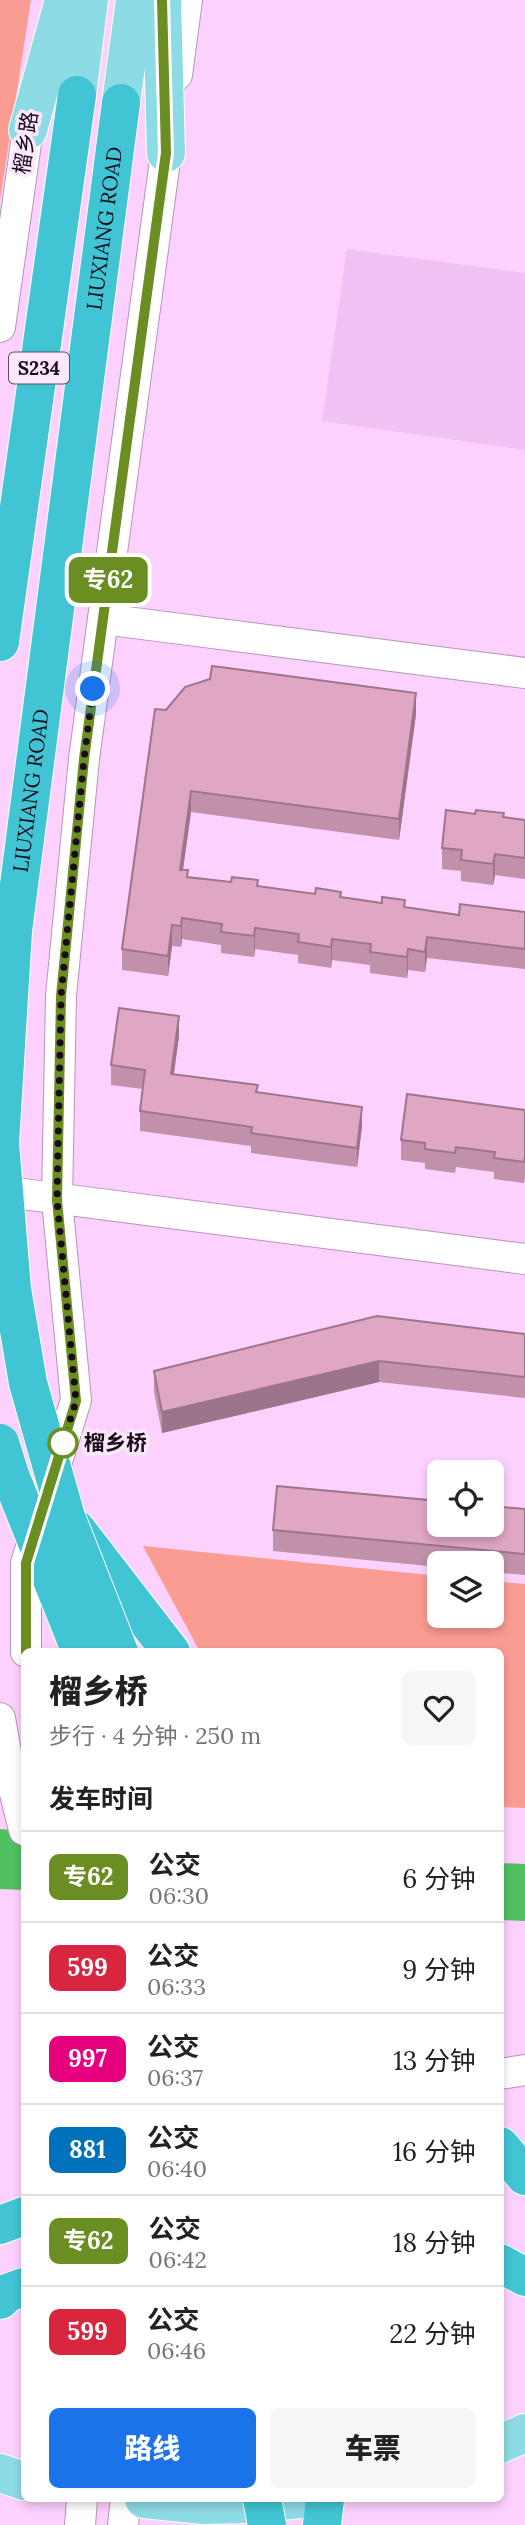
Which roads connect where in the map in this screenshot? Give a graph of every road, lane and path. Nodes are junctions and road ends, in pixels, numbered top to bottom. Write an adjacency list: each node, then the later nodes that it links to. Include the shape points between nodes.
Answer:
1 (45, 0): 9 (street, 榴乡路)
2 (64, 0): 9 (main road)
3 (89, 0): 7 (main road, LIUXIANG ROAD)
4 (135, 0): 8 (main road, LIUXIANG ROAD)
5 (162, 0): 10 (main road)
6 (187, 0): 10 (street)
7 (77, 95): 13 (highway, LIUXIANG ROAD / S234)
8 (121, 103): 19 (highway, LIUXIANG ROAD / S234, bridge, via 13,931 1,1143 12,1289 28,1383)
9 (28, 130): 11 (street, 榴乡路)
10 (166, 153): 12 (street)
11 (0, 327)
12 (103, 619): 14 (street); 16 (street, via 61,996)
13 (0, 642)
14 (525, 673)
15 (0, 1191): 16 (street)
16 (57, 1200): 17 (street); 20 (street, via 76,1401 26,1563)
17 (525, 1259)
18 (0, 1443): 21 (highway, bridge)
19 (66, 1517): 22 (highway, LIUXIANG ROAD / S234, bridge); 23 (highway, bridge)
20 (25, 1639)
21 (79, 1648)
22 (117, 1648)
23 (168, 1648)
24 (0, 1718): 25 (street)
25 (21, 1817)
26 (525, 2070): 27 (street)
27 (504, 2073)
28 (504, 2151): 29 (highway)
29 (525, 2176)
30 (21, 2217): 31 (highway)
31 (0, 2225)
32 (504, 2265): 33 (highway)
33 (525, 2277)
34 (21, 2288): 35 (highway)
35 (0, 2300)
36 (525, 2433): 37 (main road)
37 (504, 2442)
38 (0, 2473): 39 (main road)
39 (21, 2480)
40 (82, 2502): 47 (street)
41 (126, 2502): 48 (street)
42 (174, 2502): 43 (main road)
43 (252, 2502)
44 (263, 2502): 49 (highway, bridge)
45 (281, 2502): 50 (highway)
46 (325, 2502): 51 (highway)
47 (80, 2525)
48 (123, 2525)
49 (267, 2525)
50 (280, 2525)
51 (322, 2525)

